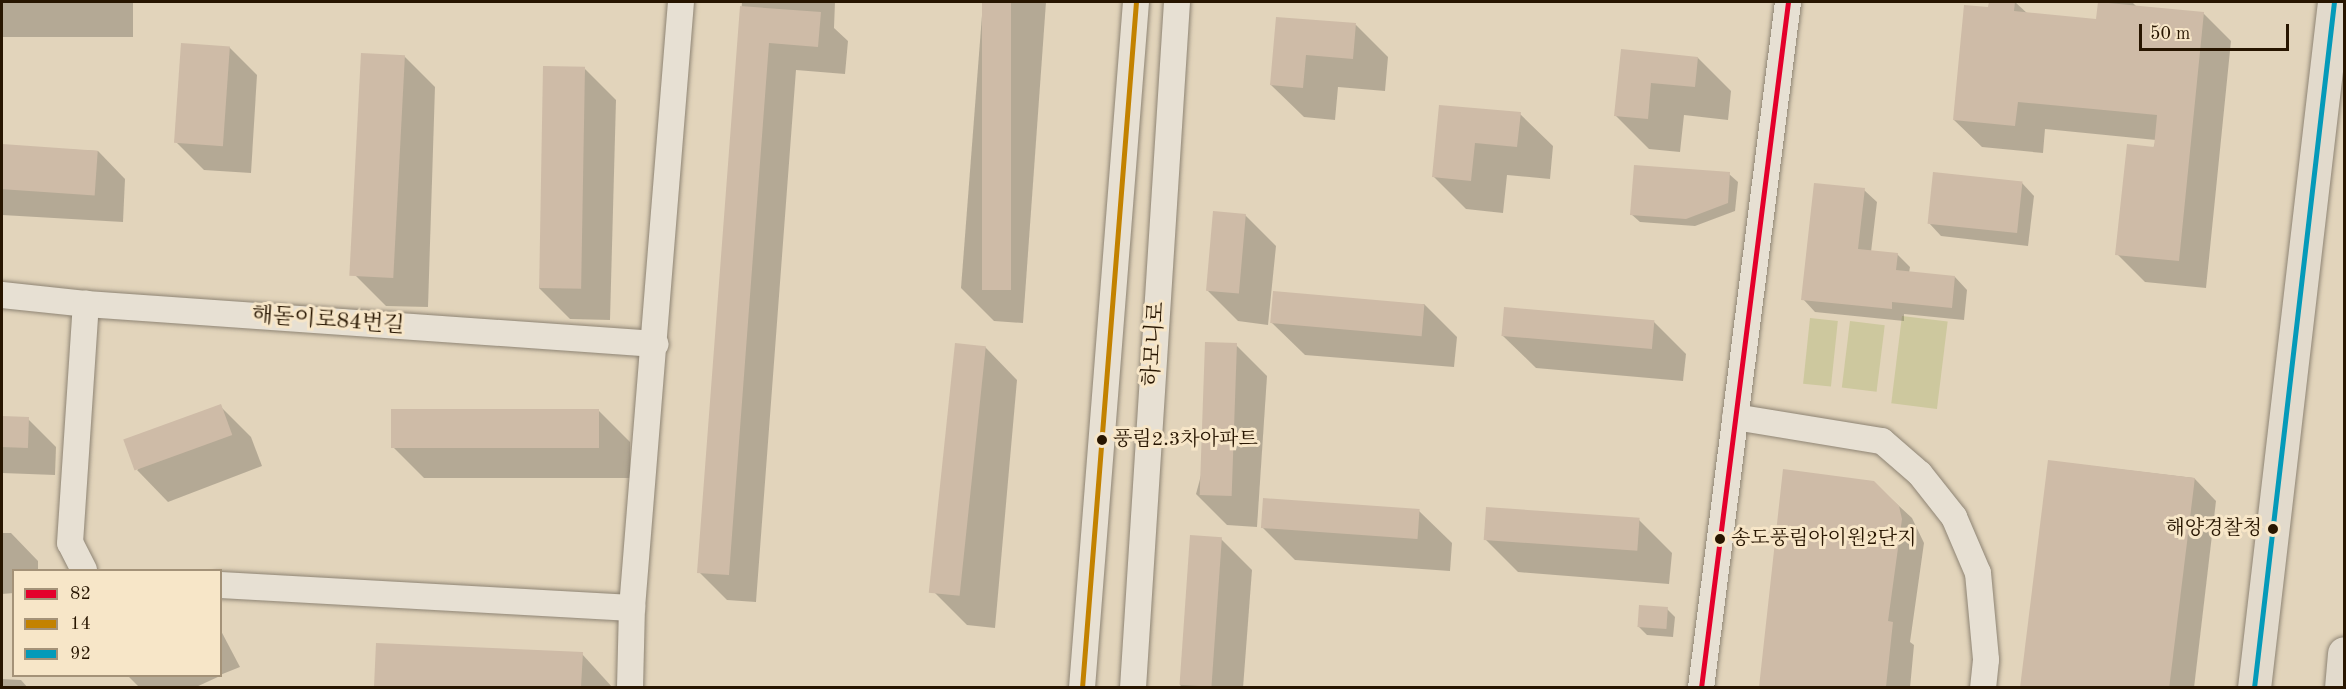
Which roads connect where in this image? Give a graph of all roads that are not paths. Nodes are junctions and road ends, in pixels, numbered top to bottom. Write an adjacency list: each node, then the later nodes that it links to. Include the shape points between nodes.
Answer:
1 (681, 2): 8 (street)
2 (1136, 2): 15 (street, 하모니로)
3 (1178, 2): 16 (street, 하모니로)
4 (1788, 2): 9 (street)
5 (2335, 6): 19 (main road)
6 (2, 295): 7 (street, 해돋이로84번길)
7 (86, 304): 8 (street, 해돋이로84번길); 10 (street, via 70,543)
8 (656, 344): 12 (street)
9 (1735, 417): 17 (street); 18 (street, via 1882,441 1920,474 1954,517 1978,573 1986,660)
10 (83, 569)
11 (222, 585): 12 (street)
12 (632, 608): 14 (street)
13 (2344, 653): 20 (main road)
14 (630, 687)
15 (1082, 687)
16 (1133, 687)
17 (1701, 687)
18 (1983, 687)
19 (2254, 687)
20 (2341, 687)

